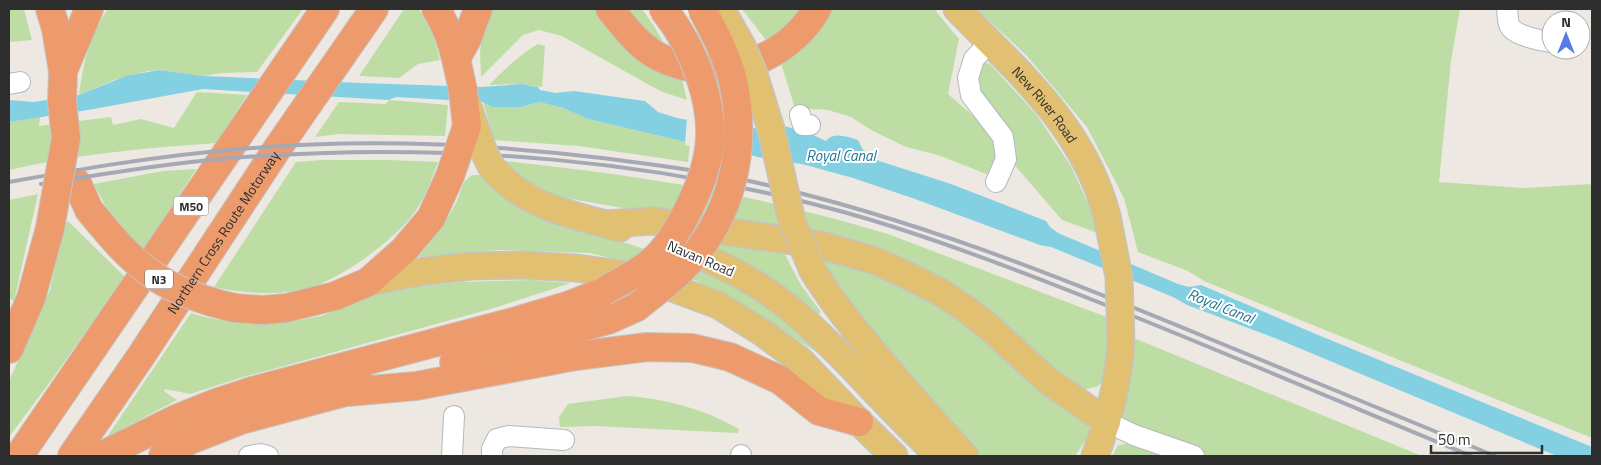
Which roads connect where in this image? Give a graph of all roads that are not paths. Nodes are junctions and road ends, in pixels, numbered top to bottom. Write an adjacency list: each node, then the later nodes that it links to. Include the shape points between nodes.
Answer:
1 (50, 9): 17 (highway, N3)
2 (89, 9): 17 (highway, N3)
3 (325, 9): 30 (highway, M50)
4 (374, 9): 31 (highway, Northern Cross Route Motorway / M50)
5 (478, 9): 16 (highway)
6 (610, 9): 10 (highway, via 633,37 657,56 705,70 751,63 775,52 795,38)
7 (663, 9): 32 (highway, bridge, via 692,54 710,120 708,158 698,190 679,228 651,262 603,292 567,306 252,391 176,419)
8 (702, 9): 24 (highway, bridge, via 717,38 734,85 737,166 723,212 683,268 637,307 608,320)
9 (721, 9): 40 (main road, bridge, via 754,74 771,129 792,221 813,271 864,341)
10 (817, 9)
11 (957, 9): 15 (main road, New River Road)
12 (1507, 9): 14 (lane, via 1512,29)
13 (440, 15): 16 (highway, N3)
14 (1541, 40)
15 (989, 43): 19 (lane, via 974,60 968,78 971,94 1003,138 1006,159); 23 (main road, New River Road, bridge, via 1057,115 1087,163 1099,190 1108,216 1119,276 1121,344)
16 (459, 72): 20 (main road, Navan Road, bridge, via 482,150 501,178 537,203); 21 (highway, N3, bridge, via 467,126 450,176 430,218 404,250)
17 (63, 81): 18 (highway, N3)
18 (66, 138): 21 (highway, N3, bridge, via 77,183 89,210 119,247 166,284 197,298 235,308 263,310 335,296); 22 (highway, bridge, via 50,228 31,298)
19 (996, 182)
20 (605, 224): 25 (main road, via 654,222 822,245 876,262 942,293 966,309); 39 (main road, Navan Road, via 695,254 766,290 821,335)
21 (368, 282): 27 (main road, via 425,271 524,265 576,268 656,282 718,305 763,333 801,361)
22 (13, 341)
23 (1116, 380): 25 (main road, via 1096,396); 28 (main road)
24 (346, 392): 27 (highway, via 416,386 576,356 647,347 692,348 730,357 780,380 819,411); 33 (highway, via 241,420 190,440)
25 (1072, 399): 28 (main road)
26 (454, 416): 36 (lane)
27 (859, 422): 38 (main road)
28 (1107, 422): 41 (main road); 42 (lane)
29 (564, 440): 37 (lane, via 509,436 497,440)
30 (19, 456)
31 (72, 456)
32 (102, 456)
33 (163, 456)
34 (249, 456): 35 (lane)
35 (268, 456)
36 (452, 456)
37 (492, 456)
38 (894, 456)
39 (939, 456)
40 (965, 456)
41 (1095, 456)
42 (1194, 456)

